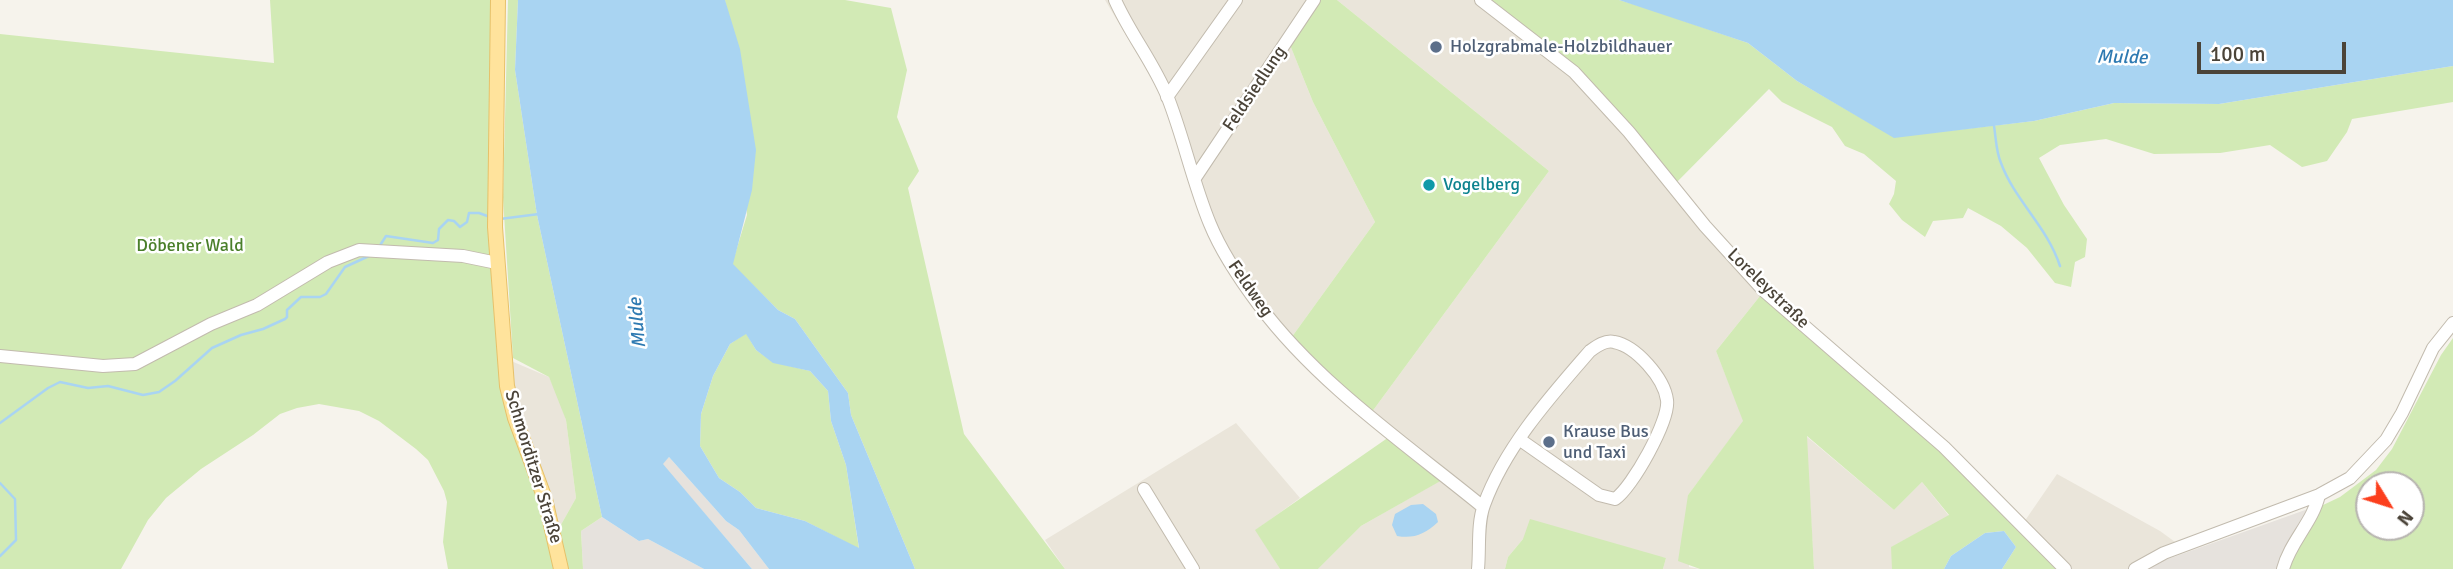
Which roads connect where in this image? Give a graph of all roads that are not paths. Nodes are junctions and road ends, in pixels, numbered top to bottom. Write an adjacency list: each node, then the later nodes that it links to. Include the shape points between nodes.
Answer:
1 (498, 0): 8 (main road, Schmorditzer Straße)
2 (1115, 0): 6 (street, Feldweg)
3 (1236, 0): 6 (street)
4 (1314, 0): 7 (street, Feldsiedlung)
5 (1481, 0): 18 (street, Loreleystraße, via 1573,72 1764,291 1944,447)
6 (1167, 97): 7 (street, Feldweg)
7 (1195, 178): 14 (street, Feldweg, via 1210,225 1224,250 1282,332 1355,403)
8 (497, 263): 10 (street, via 463,256 359,250 135,363 103,366); 15 (main road, Schmorditzer Straße, via 510,401 545,499)
9 (2453, 323): 13 (street, via 2433,348 2386,440 2350,478)
10 (0, 356)
11 (1519, 439): 11 (street, via 1600,495 1615,499 1629,485 1664,420 1667,400 1655,373 1627,346 1600,343); 14 (street)
12 (1144, 489): 16 (street)
13 (2319, 495): 19 (street); 20 (street)
14 (1483, 507): 17 (street)
15 (561, 569)
16 (1193, 569)
17 (1478, 569)
18 (2066, 569)
19 (2135, 569)
20 (2283, 569)

